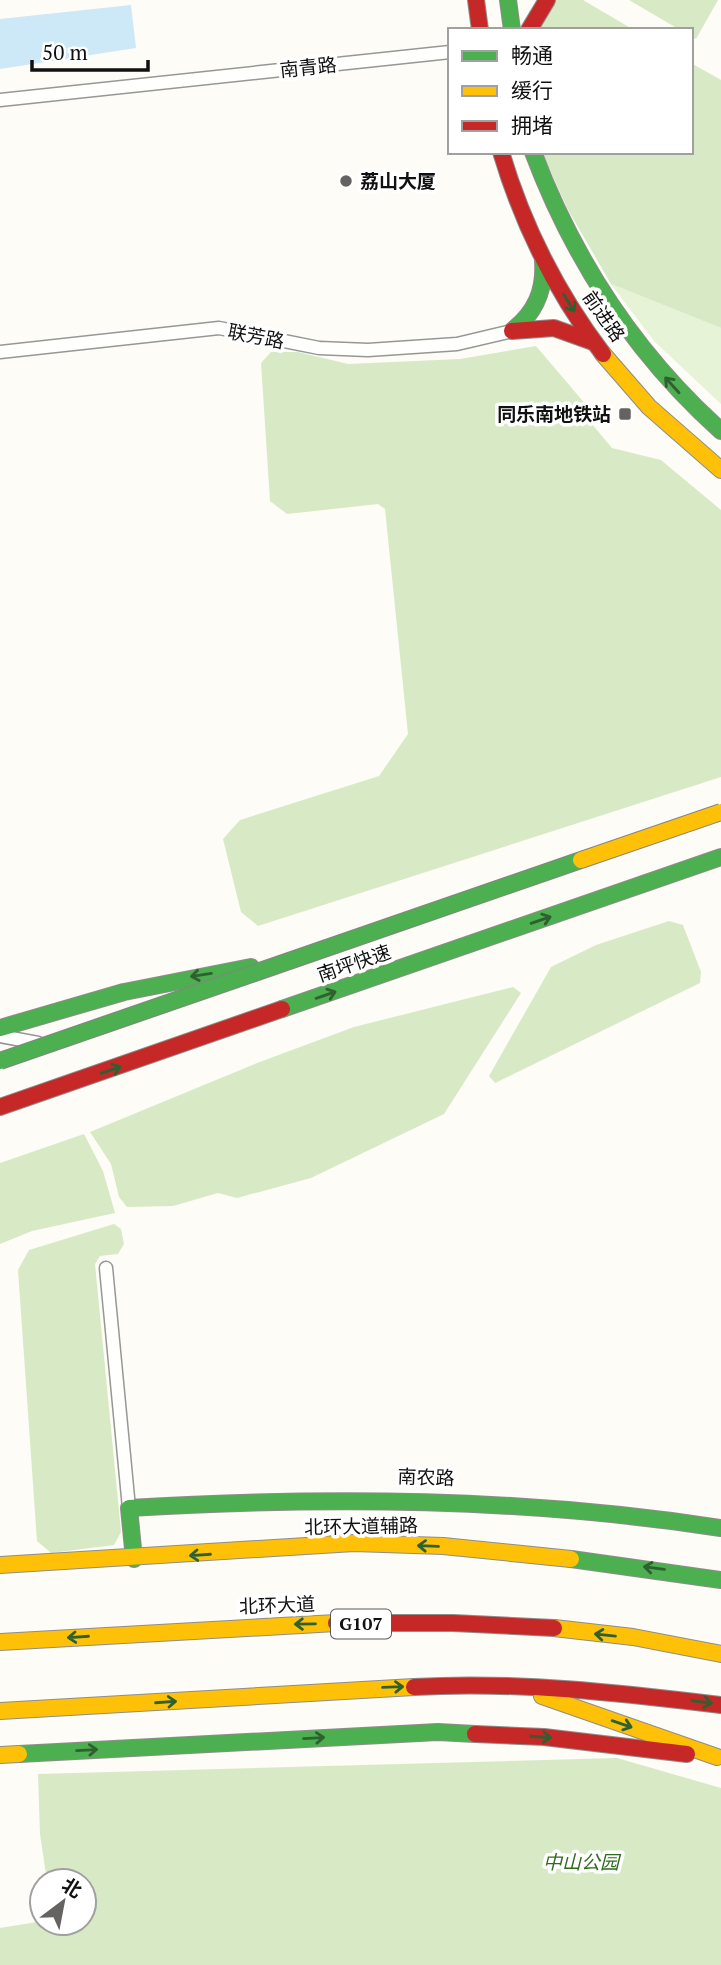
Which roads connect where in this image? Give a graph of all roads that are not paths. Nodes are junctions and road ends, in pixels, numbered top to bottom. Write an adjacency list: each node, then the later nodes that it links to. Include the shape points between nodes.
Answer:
1 (476, 0): 4 (main road)
2 (508, 0): 5 (main road)
3 (547, 0): 6 (main road)
4 (480, 28)
5 (512, 28)
6 (530, 28)
7 (448, 52): 8 (street, 南青路)
8 (0, 100)
9 (502, 154): 12 (main road, 前进路)
10 (534, 154): 11 (main road, 前进路)
11 (540, 173): 12 (main road, via 536,187 528,192 517,191); 13 (main road, 前进路)
12 (510, 183): 14 (main road, 前进路)
13 (559, 217): 14 (main road, via 549,209 539,209 528,220); 19 (main road, 前进路, one-way to 13, via 687,402 621,322)
14 (529, 232): 15 (main road, 前进路)
15 (542, 259): 16 (main road, via 544,279 538,301); 17 (main road, 前进路, one-way to 17)
16 (512, 331): 17 (main road, via 551,326); 18 (street, 联芳路, via 457,344 368,350 319,348 219,328)
17 (598, 345): 20 (main road, 前进路, via 681,438)
18 (0, 352)
19 (721, 432)
20 (721, 470)
21 (721, 812): 24 (main road, 南坪快速, bridge)
22 (721, 817): 27 (street)
23 (721, 857): 30 (main road, 南坪快速, one-way to 23)
24 (293, 961): 25 (main road, one-way to 25, bridge, via 118,992); 28 (main road, 南坪快速, bridge)
25 (0, 1028)
26 (0, 1037): 27 (street)
27 (70, 1048): 29 (street)
28 (0, 1062)
29 (0, 1072)
30 (75, 1082): 31 (main road, 南坪快速); 32 (main road)
31 (0, 1107)
32 (0, 1120)
33 (106, 1268): 34 (street)
34 (129, 1507): 35 (main road, 南农路, via 321,1497 458,1499 587,1508); 36 (main road)
35 (721, 1528)
36 (134, 1559): 37 (main road, 北环大道辅路); 38 (main road, 北环大道辅路, one-way to 36, via 605,1562 443,1546 354,1543)
37 (0, 1565)
38 (721, 1580)
39 (0, 1642): 40 (main road, 北环大道 / G107, one-way to 39, via 616,1636 515,1626 391,1623 268,1625)
40 (721, 1654)
41 (512, 1686): 42 (main road, one-way to 42); 43 (main road, one-way to 41, via 379,1687); 45 (main road, one-way to 45)
42 (721, 1705)
43 (0, 1711)
44 (0, 1755): 45 (main road, one-way to 45, via 438,1732 544,1737)
45 (719, 1758)

